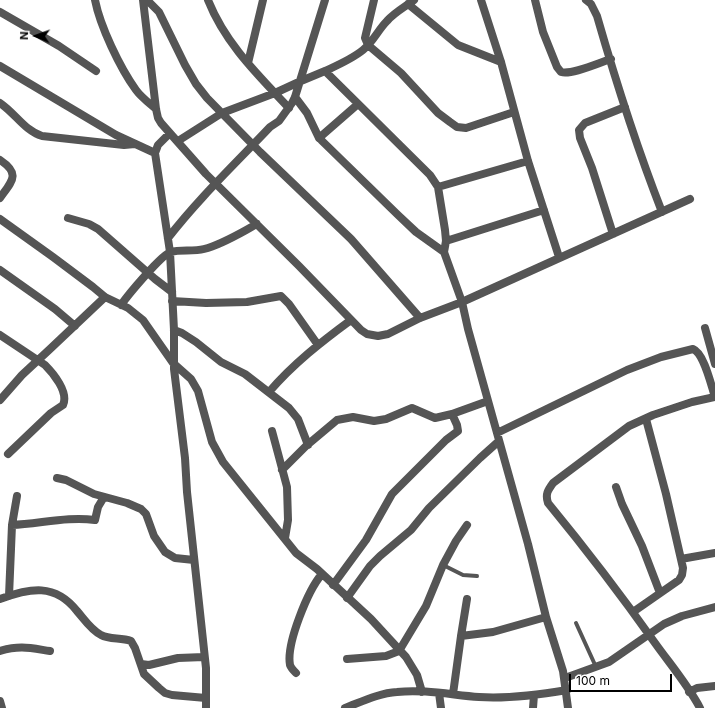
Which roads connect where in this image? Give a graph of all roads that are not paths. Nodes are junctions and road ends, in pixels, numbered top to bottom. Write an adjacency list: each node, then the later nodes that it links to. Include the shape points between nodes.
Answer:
1 (95, 0): 27 (street, via 120,63 137,91)
2 (142, 0): 27 (street)
3 (147, 0): 29 (street, via 159,12 196,84)
4 (208, 0): 16 (street, via 224,32)
5 (263, 0): 16 (street)
6 (324, 0): 20 (street)
7 (374, 0): 13 (street, via 365,38)
8 (481, 0): 15 (street)
9 (536, 0): 14 (street, via 543,32 560,72 573,71)
10 (588, 1): 14 (street, via 597,16)
11 (411, 2): 13 (street, via 386,21); 15 (street, via 458,45)
12 (0, 12): 18 (street)
13 (368, 45): 19 (street, via 339,65); 28 (street, via 401,73 438,113 457,127 466,128)
14 (610, 59): 25 (street)
15 (500, 62): 28 (street)
16 (248, 63): 21 (street)
17 (0, 66): 33 (street)
18 (96, 71)
19 (325, 71): 20 (street); 24 (street)
20 (301, 81): 21 (street); 22 (street)
21 (275, 93): 26 (street); 29 (street)
22 (295, 97): 26 (street); 31 (street, via 307,113)
23 (0, 103): 33 (street, via 34,134 124,145)
24 (358, 104): 31 (street); 39 (street, via 430,175)
25 (625, 107): 43 (street); 47 (street, via 584,123 579,130)
26 (289, 108): 34 (street)
27 (156, 109): 30 (street, via 158,118)
28 (514, 112): 37 (street)
29 (222, 113): 32 (street); 34 (street)
30 (170, 133): 32 (street); 35 (street, via 158,145)
31 (319, 138): 51 (street, via 407,224)
32 (178, 141): 38 (street)
33 (135, 144): 35 (street)
34 (254, 145): 38 (street); 60 (street, via 351,238)
35 (155, 153): 48 (street)
36 (0, 160): 40 (street, via 13,172 12,180)
37 (528, 161): 39 (street); 42 (street)
38 (215, 182): 46 (street); 48 (street)
39 (438, 187): 49 (street)
40 (0, 198)
41 (690, 199): 43 (street)
42 (544, 210): 49 (street); 52 (street)
43 (662, 212): 47 (street)
44 (68, 218): 54 (street, via 98,229)
45 (0, 219): 56 (street)
46 (257, 224): 50 (street, via 206,249); 61 (street)
47 (613, 234): 52 (street)
48 (168, 238): 50 (street)
49 (446, 241): 51 (street)
50 (170, 252): 54 (street); 55 (street)
51 (444, 252): 58 (street)
52 (559, 257): 58 (street)
53 (0, 270): 62 (street, via 56,309)
54 (148, 273): 55 (street); 59 (street)
55 (172, 292): 57 (street)
56 (105, 297): 59 (street); 62 (street)
57 (172, 301): 64 (street); 66 (street, via 247,302 281,296)
58 (462, 302): 60 (street); 73 (street)
59 (121, 305): 68 (street, via 143,320)
60 (420, 318): 61 (street, via 388,334 378,336 367,334)
61 (351, 320): 66 (street)
62 (75, 326): 67 (street)
63 (705, 328): 69 (street)
64 (174, 330): 68 (street); 70 (street)
65 (0, 335): 67 (street)
66 (318, 345): 70 (street, via 291,368)
67 (37, 361): 71 (street); 79 (street, via 45,365 55,376 65,402)
68 (173, 364): 87 (street, via 191,379 198,391 212,442 223,462); 90 (street)
69 (715, 364)
70 (269, 392): 78 (street, via 298,419)
71 (1, 396)
72 (715, 397): 75 (street, via 692,402); 77 (street, via 702,358 697,350 693,349 661,357 627,370)
73 (488, 401): 74 (street); 77 (street)
74 (452, 414): 78 (street, via 435,418 412,408 374,421 346,417 337,420); 94 (street, via 458,431 392,494 366,540)
75 (646, 419): 89 (street); 101 (street, via 629,426 553,483 546,496 548,503)
76 (272, 431): 80 (street)
77 (498, 437): 97 (street, via 411,530 370,566); 102 (street)
78 (308, 445): 80 (street)
79 (8, 454)
80 (282, 470): 87 (street, via 287,487 288,520)
81 (57, 478): 84 (street)
82 (616, 488): 95 (street)
83 (17, 496): 85 (street)
84 (104, 497): 85 (street, via 95,520 83,518); 90 (street, via 142,509 163,549 175,558)
85 (12, 525): 96 (street)
86 (467, 525): 91 (street)
87 (285, 538): 92 (street, via 296,552)
88 (715, 552): 89 (street)
89 (681, 559): 95 (street, via 683,568 679,580)
90 (194, 560): 109 (street)
91 (443, 565): 93 (lane, via 463,575); 108 (street, via 426,606)
92 (322, 574): 94 (street); 113 (street, via 307,598 293,639 290,659 291,667)
93 (477, 576)
94 (333, 584): 97 (street)
95 (660, 592): 101 (street)
96 (9, 596): 98 (street); 111 (street, via 30,591 56,592 99,634 131,641)
97 (347, 598): 108 (street, via 371,619)
98 (0, 599)
99 (467, 599): 105 (street)
100 (715, 607): 104 (street, via 682,616)
101 (633, 612): 104 (street)
102 (546, 617): 105 (street, via 493,632); 114 (street)
103 (576, 623): 112 (lane)
104 (649, 634): 112 (street, via 610,662); 118 (street)
105 (461, 636): 120 (street)
106 (0, 651): 107 (street, via 12,647)
107 (50, 651)
108 (400, 651): 110 (street, via 386,656); 117 (street, via 417,675)
109 (204, 657): 111 (street, via 178,658 151,665); 122 (street)
110 (347, 660)
111 (141, 664): 122 (street, via 144,674 165,693)
112 (596, 667): 114 (street)
113 (296, 673)
114 (565, 678): 116 (street)
115 (715, 686): 118 (street, via 697,688)
116 (567, 690): 121 (street); 129 (street)
117 (422, 692): 119 (street); 126 (street, via 387,693)
118 (689, 692): 130 (street)
119 (439, 693): 120 (street); 127 (street)
120 (453, 694): 121 (street, via 479,697)
121 (534, 695): 128 (street)
122 (206, 698): 125 (street)
123 (0, 701): 124 (street)
124 (2, 708)
125 (206, 708)
126 (345, 708)
127 (441, 708)
128 (533, 708)
129 (568, 708)
130 (700, 708)

